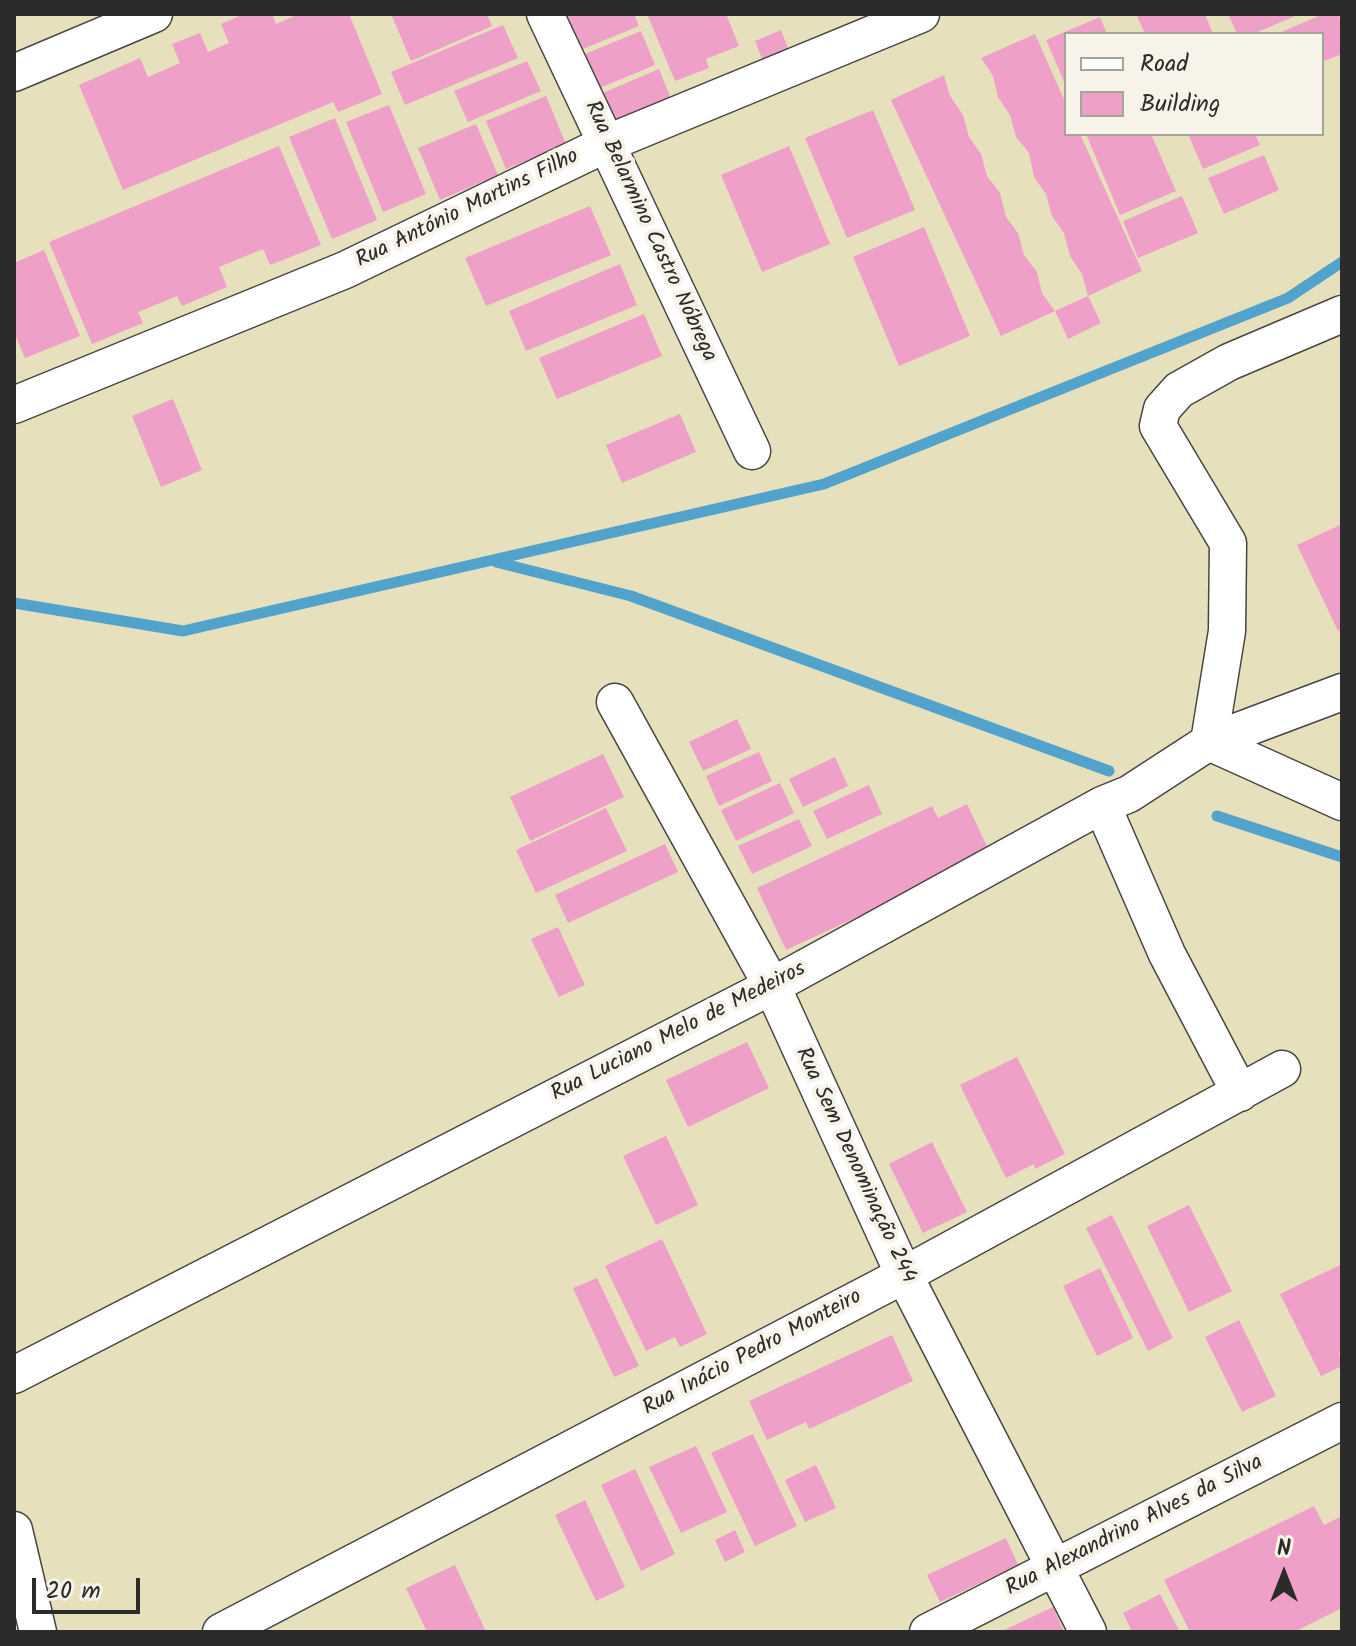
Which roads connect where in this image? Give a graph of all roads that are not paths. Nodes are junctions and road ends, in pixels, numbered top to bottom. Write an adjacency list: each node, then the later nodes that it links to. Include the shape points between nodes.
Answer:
1 (154, 14): 4 (street)
2 (545, 14): 5 (street, Rua Belarmino Castro Nóbrega)
3 (921, 14): 5 (street, Rua António Martins Filho)
4 (14, 73)
5 (608, 143): 7 (street, Rua António Martins Filho, via 345,270); 8 (street, Rua Belarmino Castro Nóbrega)
6 (1342, 314): 11 (street, via 1229,362 1179,390 1162,409 1158,426 1228,543 1227,631)
7 (14, 405)
8 (752, 451)
9 (1342, 692): 11 (street, Rua Luciano Melo de Medeiros)
10 (615, 702): 14 (street, Rua Sem Denominação 244)
11 (1209, 742): 12 (street); 13 (street, Rua Luciano Melo de Medeiros, via 1129,794)
12 (1342, 802)
13 (1102, 805): 14 (street, Rua Luciano Melo de Medeiros); 16 (street, via 1167,954)
14 (772, 986): 17 (street, Rua Sem Denominação 244); 18 (street, Rua Luciano Melo de Medeiros)
15 (1282, 1069): 16 (street, Rua Inácio Pedro Monteiro)
16 (1240, 1093): 17 (street, Rua Inácio Pedro Monteiro)
17 (904, 1275): 21 (street, Rua Sem Denominação 244); 23 (street, Rua Inácio Pedro Monteiro)
18 (14, 1375)
19 (1342, 1421): 21 (street, Rua Alexandrino Alves da Silva)
20 (14, 1530): 22 (street)
21 (1053, 1568): 24 (street, Rua Alexandrino Alves da Silva); 25 (street, Rua Sem Denominação 244)
22 (38, 1632)
23 (221, 1632)
24 (928, 1632)
25 (1088, 1632)

